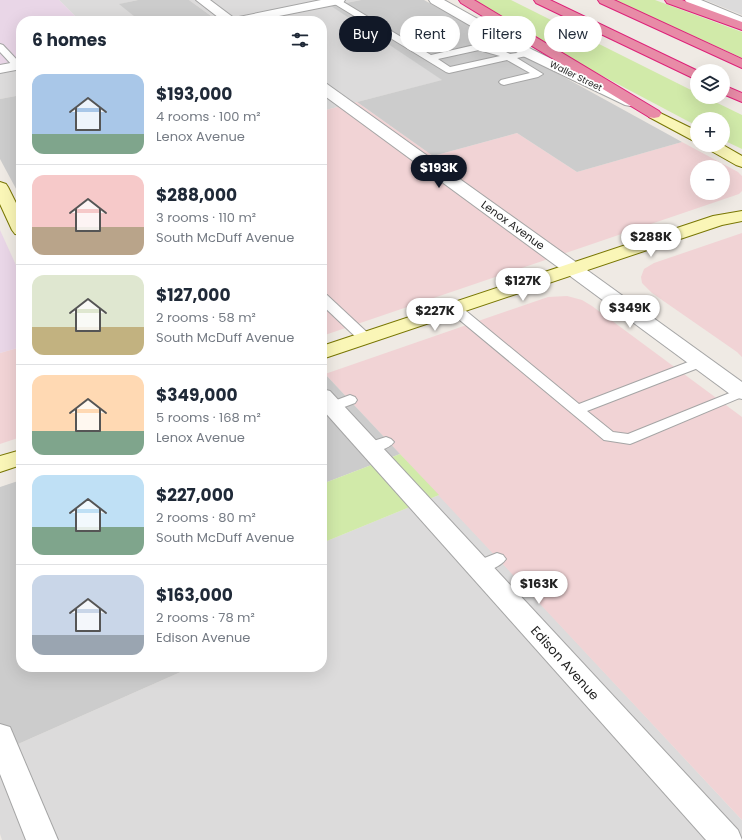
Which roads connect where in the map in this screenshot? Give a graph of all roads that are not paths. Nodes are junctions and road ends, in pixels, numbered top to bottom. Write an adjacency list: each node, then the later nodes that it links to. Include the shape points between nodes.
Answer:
1 (202, 0): 9 (street)
2 (337, 0): 10 (street); 17 (lane)
3 (435, 0): 11 (street, Waller Street)
4 (465, 0): 27 (highway)
5 (540, 0): 22 (highway)
6 (604, 0): 19 (highway)
7 (671, 0): 13 (highway)
8 (691, 0): 12 (street)
9 (224, 16)
10 (260, 16)
11 (468, 18)
12 (742, 22)
13 (742, 26)
14 (0, 47): 18 (lane)
15 (528, 52): 16 (lane); 27 (street, Waller Street)
16 (508, 57): 17 (lane, via 479,47); 17 (lane, via 449,70); 23 (lane, via 538,74)
17 (430, 58)
18 (16, 62)
19 (742, 64)
20 (16, 66): 21 (street)
21 (0, 69)
22 (690, 73)
23 (504, 82)
24 (327, 91): 36 (street, Lenox Avenue)
25 (730, 92): 26 (highway)
26 (742, 98)
27 (654, 114): 28 (main road, Waller Street)
28 (690, 133)
29 (724, 152): 30 (main road)
30 (742, 162)
31 (0, 187): 34 (main road)
32 (742, 207): 35 (main road)
33 (742, 216): 35 (main road)
34 (16, 220)
35 (719, 220): 36 (main road)
36 (573, 269): 38 (main road); 41 (street, Lenox Avenue)
37 (327, 303): 39 (lane)
38 (455, 309): 39 (main road); 44 (lane)
39 (366, 339): 40 (main road)
40 (327, 351)
41 (701, 362): 42 (street, Lenox Avenue); 44 (lane)
42 (742, 392): 44 (lane, via 630,439 609,437)
43 (334, 401): 49 (street, Edison Avenue, via 487,563)
44 (577, 410)
45 (16, 459): 46 (main road)
46 (0, 464)
47 (0, 736): 48 (street)
48 (42, 840)
49 (727, 840)

